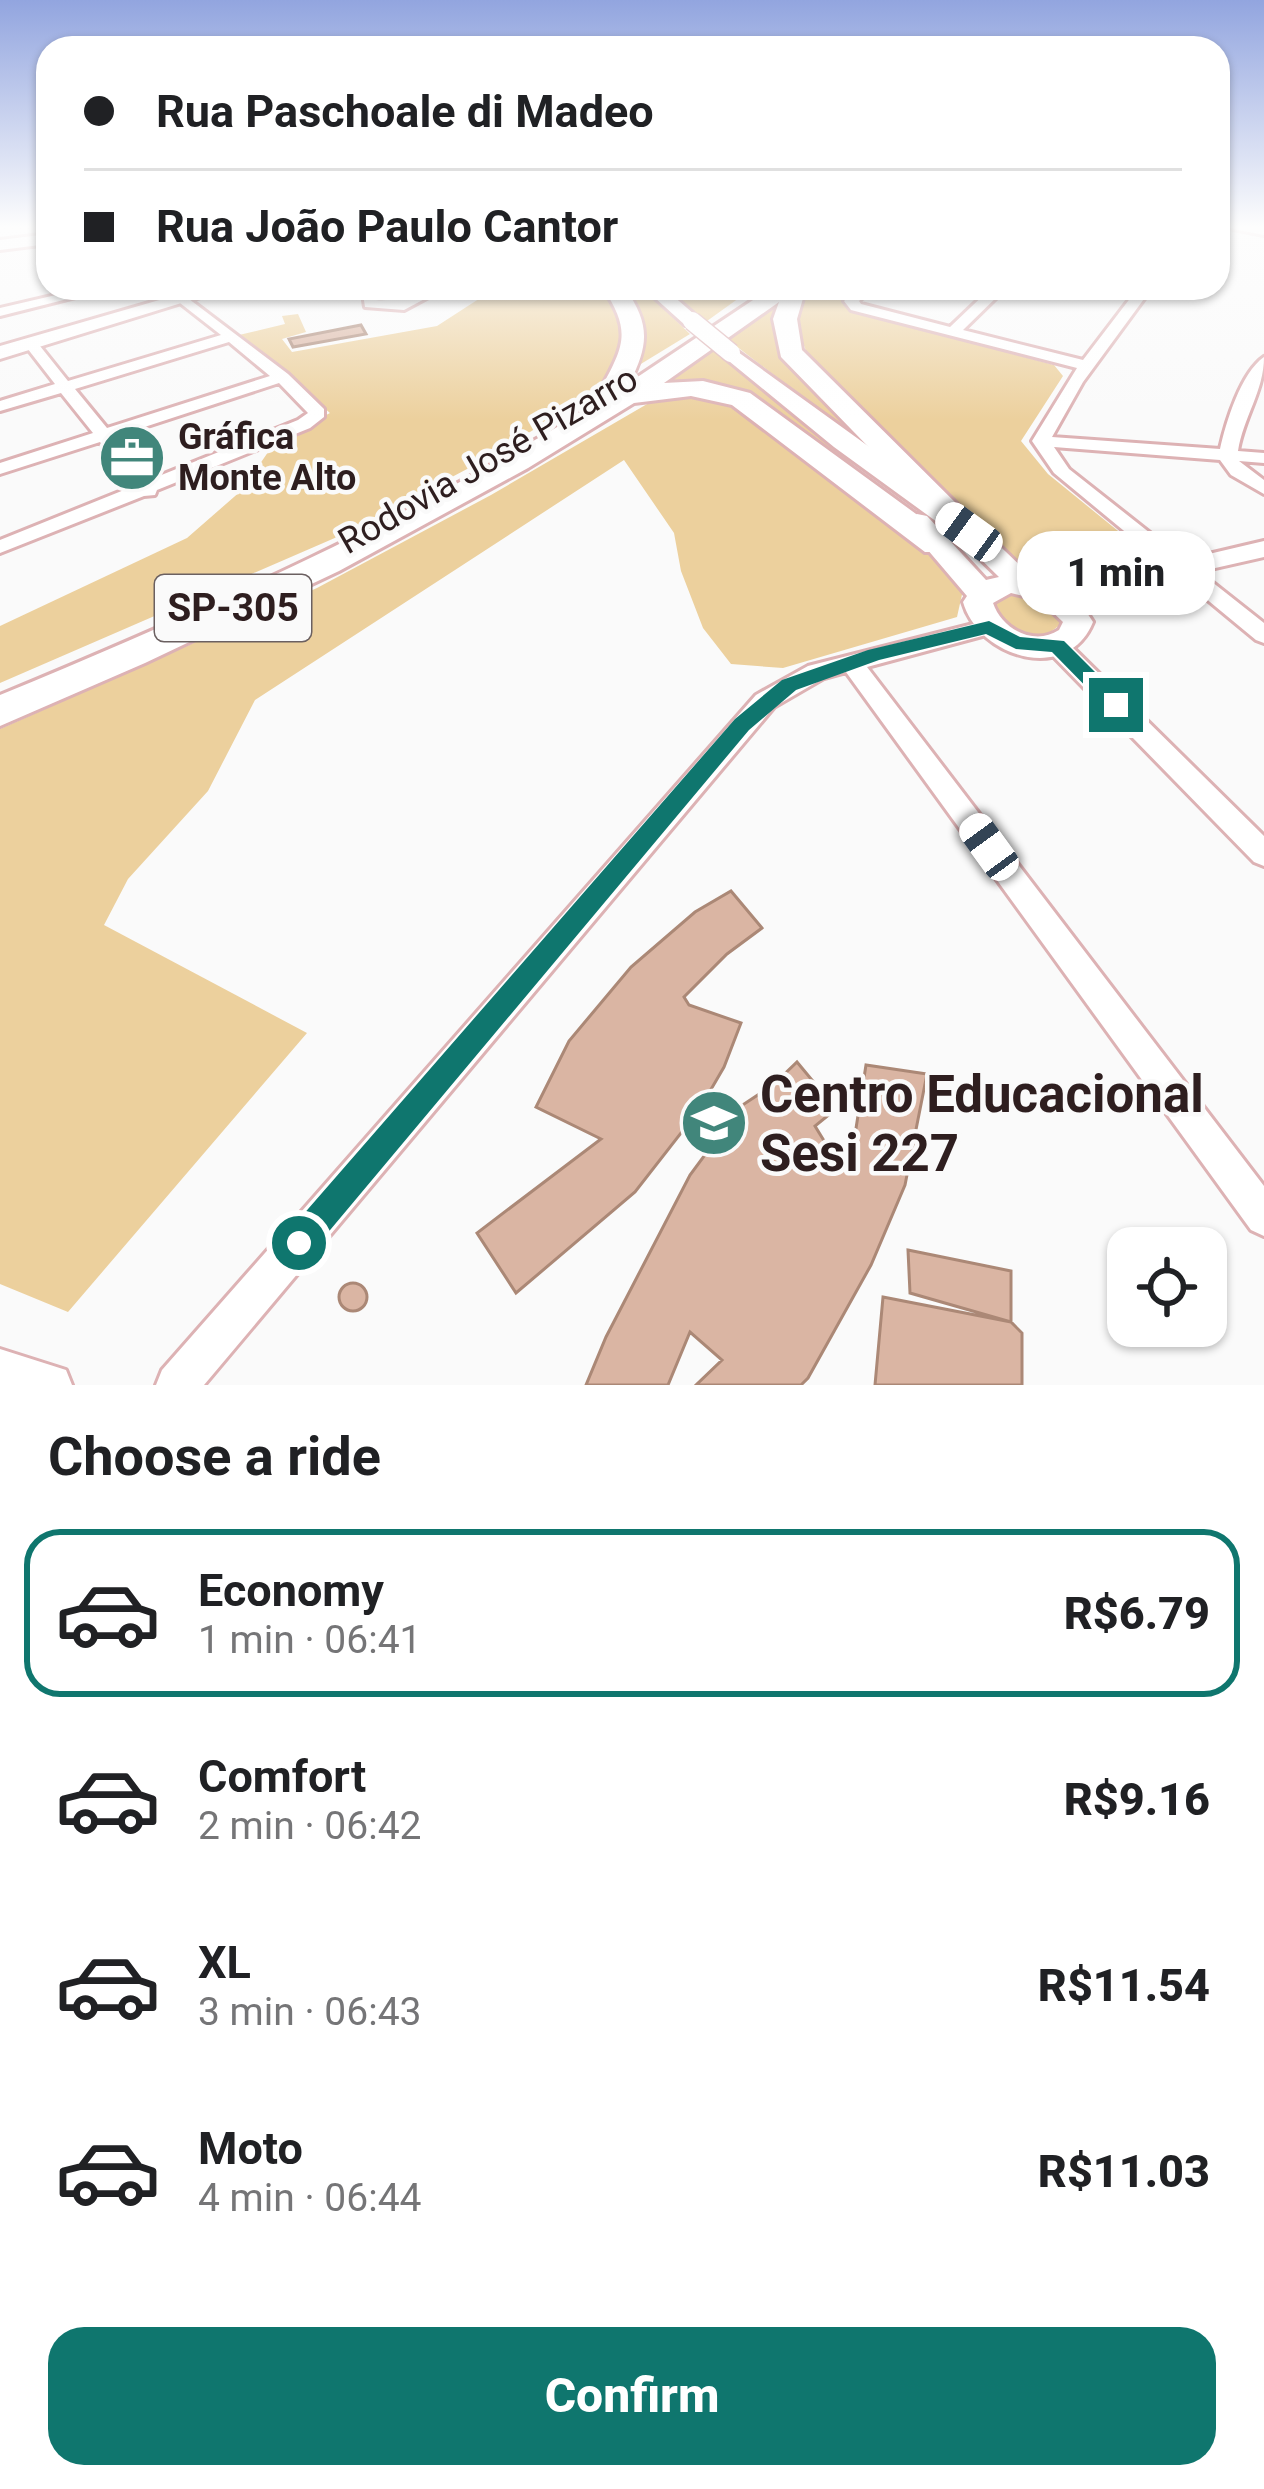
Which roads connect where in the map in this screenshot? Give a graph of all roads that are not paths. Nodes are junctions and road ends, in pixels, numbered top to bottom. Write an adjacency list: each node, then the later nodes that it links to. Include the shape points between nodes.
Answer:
1 (52, 300): 13 (street)
2 (185, 300): 15 (street); 16 (street)
3 (369, 300): 4 (street)
4 (415, 300)
5 (622, 300): 22 (main road, via 638,337)
6 (667, 300): 25 (street, bridge)
7 (750, 300): 22 (main road, Rodovia José Pizarro / SP-305)
8 (766, 300): 22 (main road, Rodovia José Pizarro / SP-305)
9 (791, 300): 33 (main road, via 785,330 800,366)
10 (852, 300): 14 (street)
11 (986, 300): 14 (street)
12 (1136, 300): 19 (street)
13 (0, 312)
14 (953, 332): 19 (street)
15 (231, 337): 20 (street); 21 (street)
16 (31, 344): 17 (street); 21 (street)
17 (0, 353)
18 (1264, 362): 28 (street, via 1231,435)
19 (1087, 366): 26 (street)
20 (282, 377): 24 (street); 32 (street, via 318,413)
21 (64, 387): 23 (street); 24 (street)
22 (604, 404): 34 (main road, via 714,388 768,415); 45 (main road, Rodovia José Pizarro / SP-305, via 386,524); 46 (main road, Rodovia José Pizarro / SP-305, via 460,495 321,568)
23 (0, 406)
24 (101, 436): 30 (street); 32 (street)
25 (842, 442): 33 (street); 34 (street)
26 (1042, 445): 28 (street); 38 (street, via 1063,473)
27 (1264, 458): 28 (street)
28 (1229, 460): 29 (street); 31 (street)
29 (1264, 467)
30 (0, 469)
31 (1264, 488)
32 (148, 491): 35 (street)
33 (969, 532): 39 (street)
34 (937, 545): 40 (street)
35 (0, 547)
36 (1264, 549): 38 (street)
37 (1264, 565): 38 (street)
38 (1190, 576): 39 (street, via 1082,592); 42 (street, via 1107,605); 43 (street)
39 (1037, 589): 40 (street, via 999,586); 42 (street, via 1064,601)
40 (982, 594): 41 (street, via 978,611)
41 (989, 627): 42 (street, via 1016,643); 44 (street)
42 (1068, 634): 47 (street)
43 (1264, 635)
44 (863, 658): 48 (street); 51 (street, via 789,685 742,724)
45 (0, 698)
46 (0, 711)
47 (1264, 854)
48 (1264, 1216)
49 (0, 1370): 50 (street)
50 (51, 1385)
51 (177, 1385)

